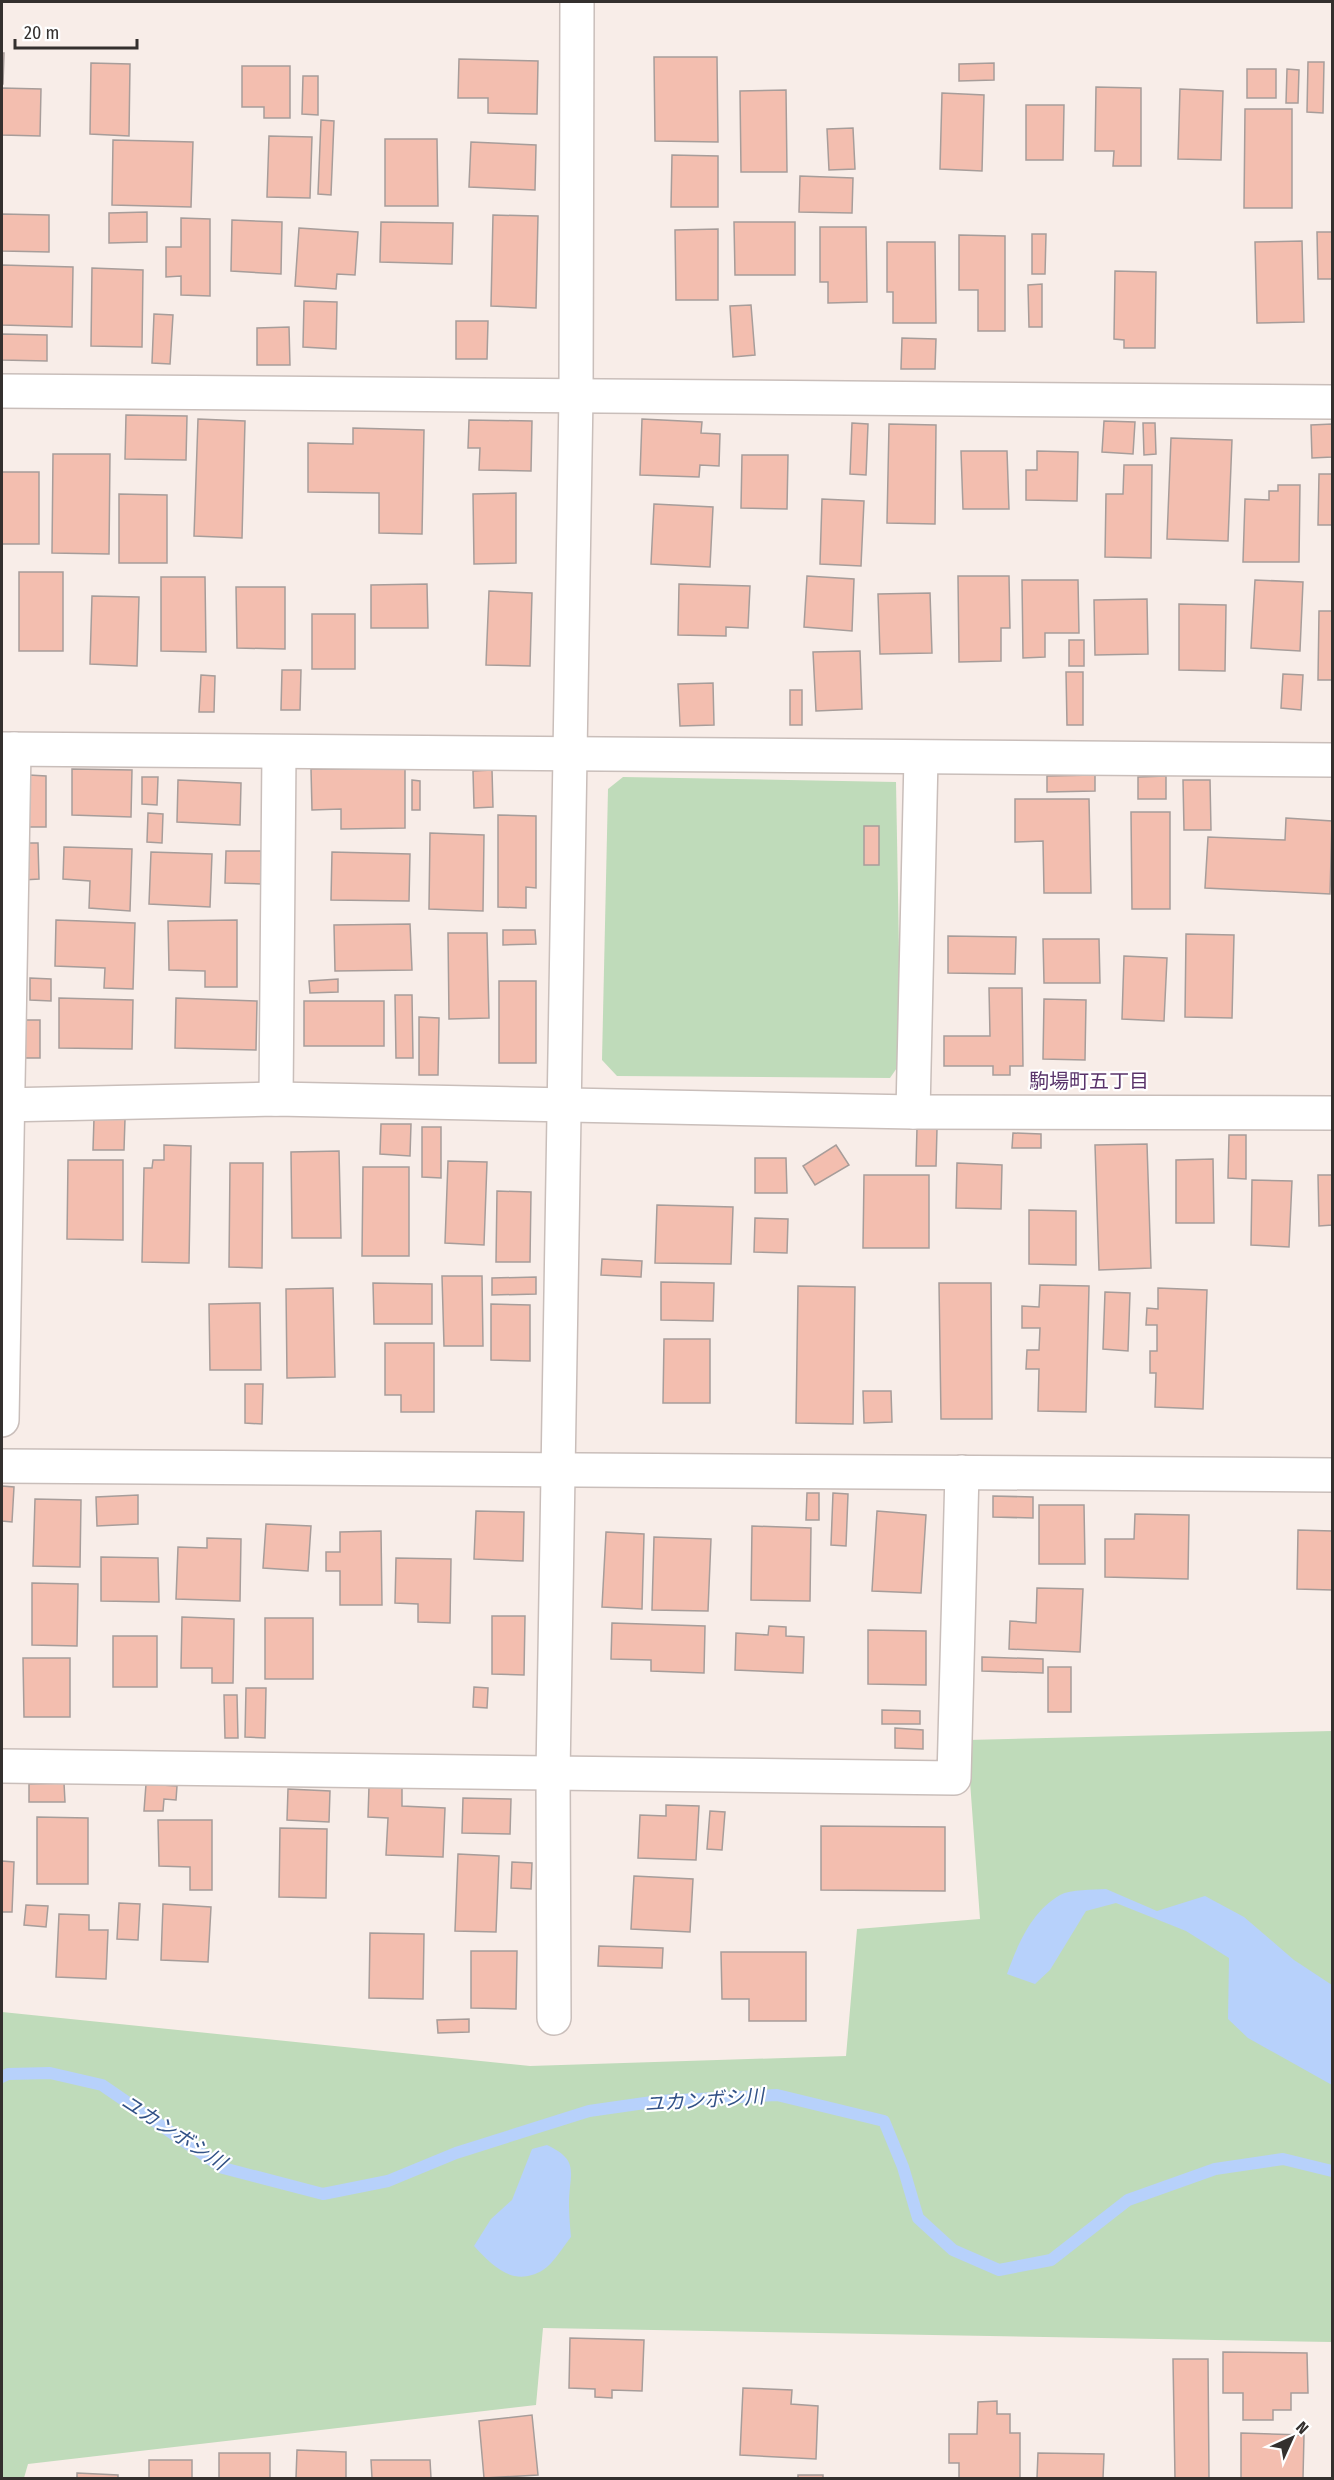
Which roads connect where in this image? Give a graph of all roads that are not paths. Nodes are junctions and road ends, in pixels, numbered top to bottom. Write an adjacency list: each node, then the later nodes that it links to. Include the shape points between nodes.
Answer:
1 (577, 2): 3 (street)
2 (2, 391): 3 (street)
3 (576, 395): 4 (street); 7 (street)
4 (1332, 402)
5 (8, 749): 6 (street); 12 (street)
6 (279, 752): 7 (street); 10 (street)
7 (570, 755): 8 (street); 11 (street)
8 (921, 758): 9 (street); 13 (street)
9 (1332, 760)
10 (276, 1099): 11 (street); 12 (street)
11 (565, 1104): 13 (street); 17 (street)
12 (5, 1105): 15 (street)
13 (913, 1112): 14 (street)
14 (1332, 1113)
15 (2, 1420)
16 (2, 1466): 17 (street)
17 (557, 1471): 18 (street); 21 (street)
18 (962, 1472): 19 (street); 21 (street, via 954,1778)
19 (1332, 1475)
20 (2, 1766): 21 (street)
21 (553, 1774): 22 (street)
22 (554, 2018)

